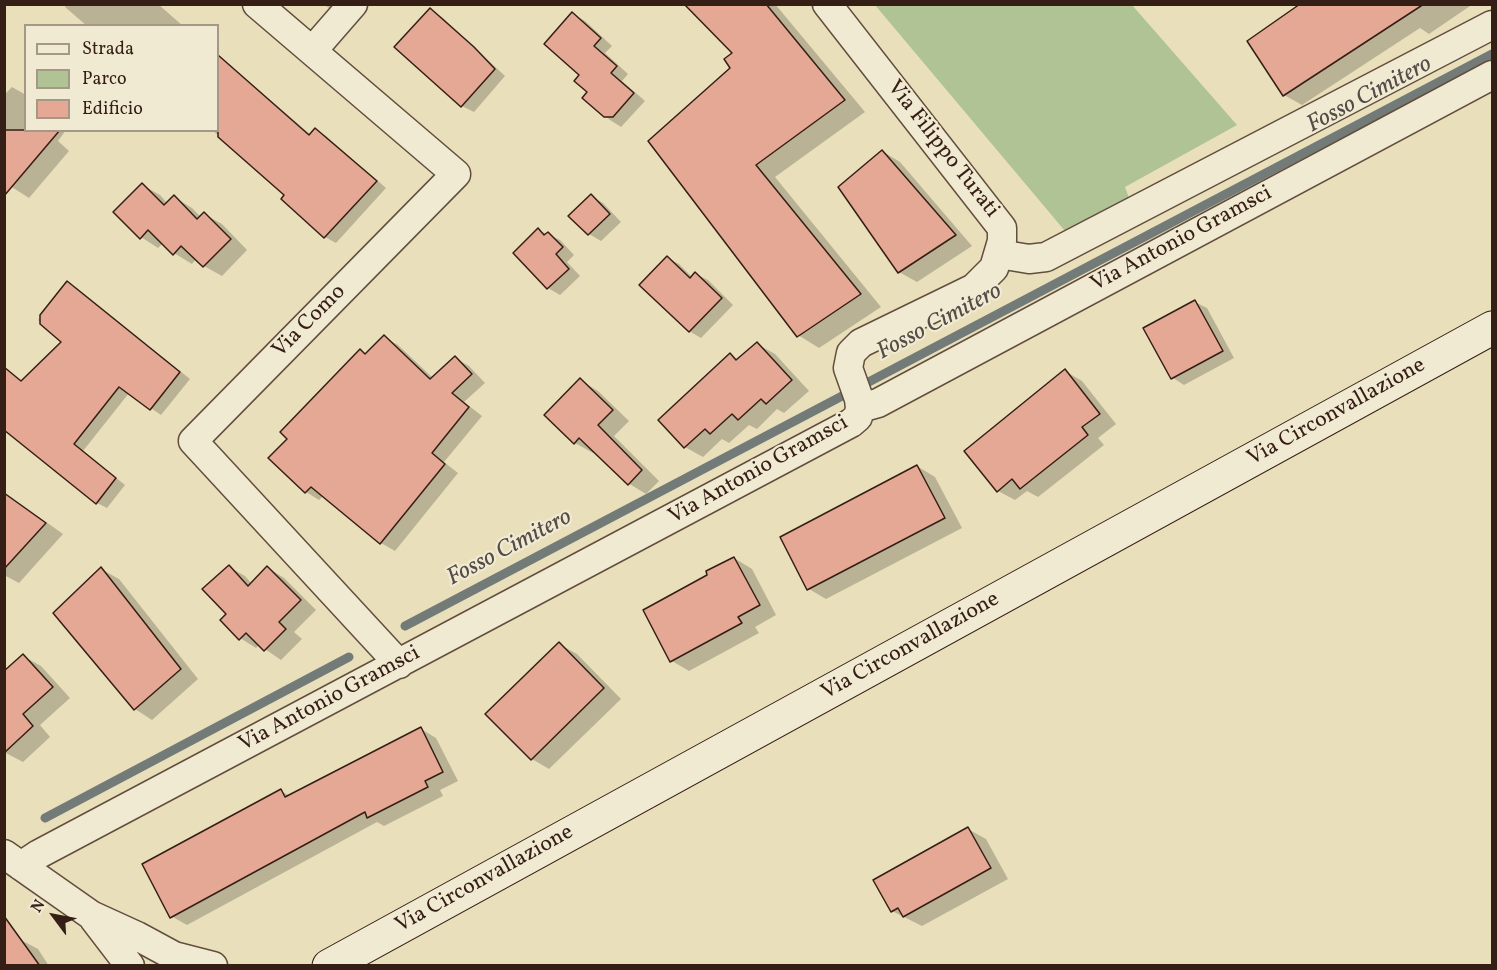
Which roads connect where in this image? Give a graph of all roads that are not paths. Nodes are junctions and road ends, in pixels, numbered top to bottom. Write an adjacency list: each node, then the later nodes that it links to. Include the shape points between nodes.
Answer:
1 (257, 4): 5 (street, Via Como)
2 (353, 4): 5 (street)
3 (827, 4): 7 (street, Via Filippo Turati, via 1002,228)
4 (1492, 25): 7 (street, Via Antonio Gramsci, via 1046,257 1029,259)
5 (313, 50): 10 (street, Via Como, via 456,174 193,441)
6 (1492, 75): 9 (street, Via Antonio Gramsci, via 878,403)
7 (999, 254): 9 (street, via 994,268 974,288 861,343 851,353 848,368)
8 (1492, 328): 16 (main road, Via Circonvallazione)
9 (860, 404): 10 (street, Via Antonio Gramsci, via 858,417 851,423)
10 (399, 663): 11 (street, Via Antonio Gramsci, via 39,854)
11 (13, 860): 12 (street)
12 (91, 915): 13 (street); 14 (street)
13 (178, 961): 15 (street)
14 (130, 966)
15 (213, 966)
16 (329, 966)

